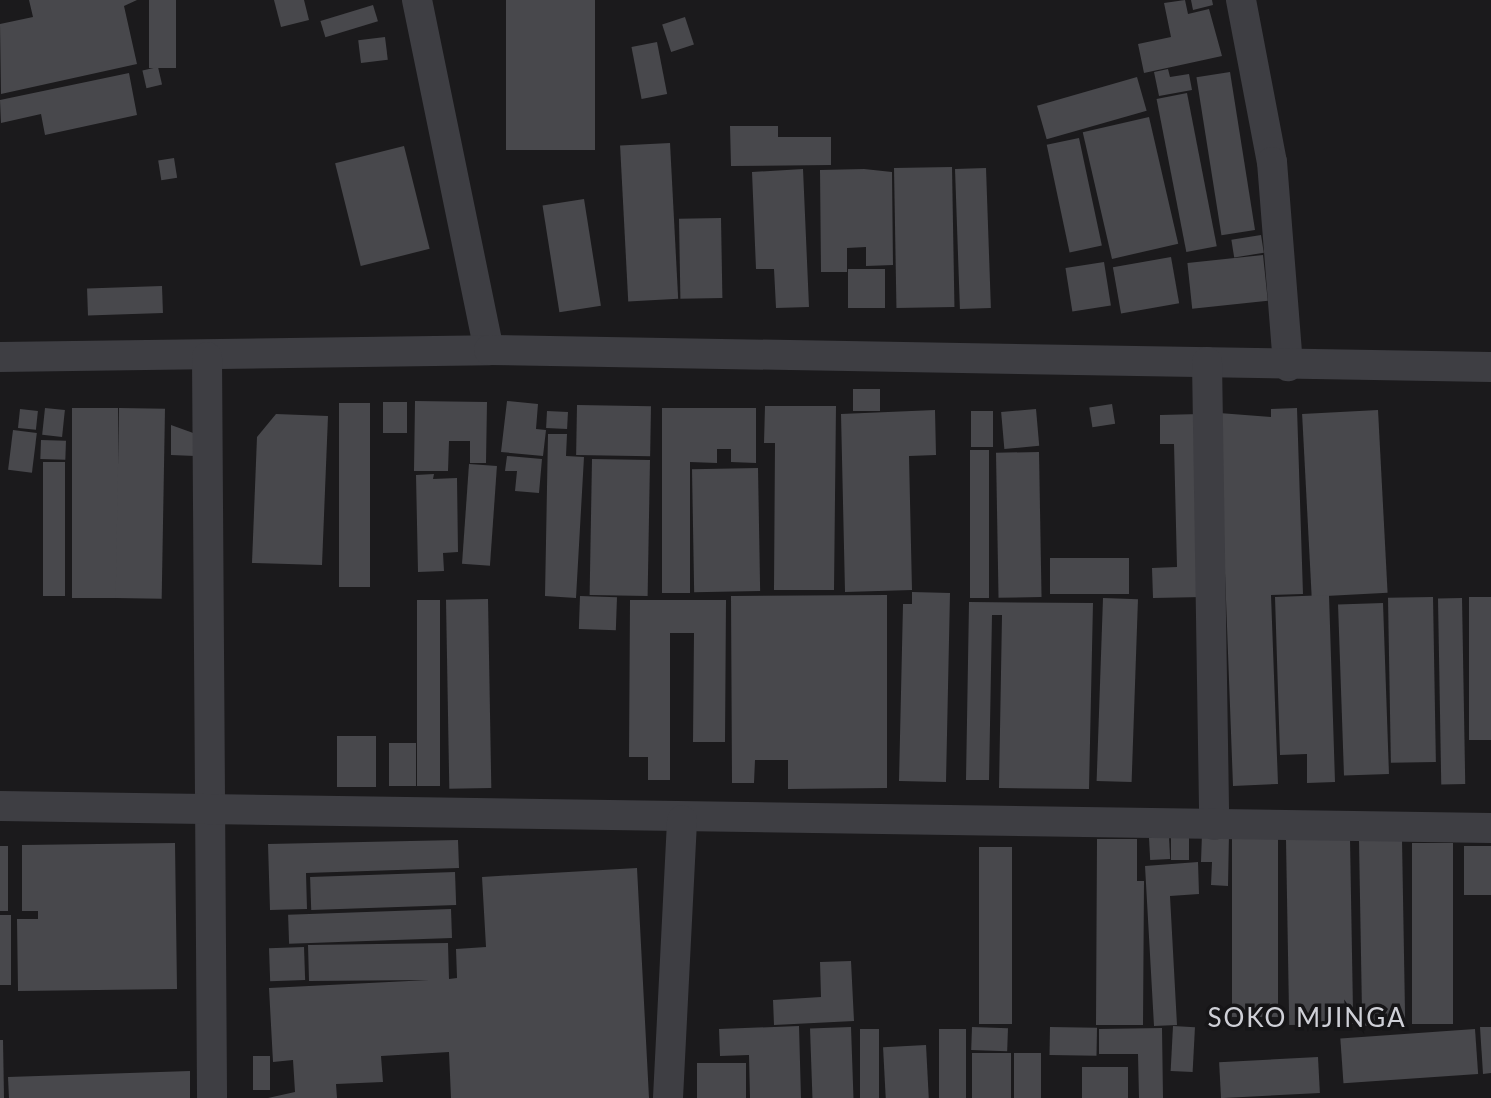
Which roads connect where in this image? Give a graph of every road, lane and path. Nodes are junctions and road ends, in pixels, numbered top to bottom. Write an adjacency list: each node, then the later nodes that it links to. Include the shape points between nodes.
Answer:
1 (417, 0): 3 (street)
2 (1241, 0): 7 (street, via 1272,162)
3 (489, 350): 5 (street); 6 (street)
4 (0, 357): 5 (street)
5 (207, 357): 10 (street)
6 (1207, 362): 7 (street); 12 (street)
7 (1288, 366): 8 (street)
8 (1491, 367)
9 (0, 806): 10 (street)
10 (214, 806): 11 (street); 14 (street)
11 (682, 820): 12 (street); 15 (street)
12 (1214, 825): 13 (street)
13 (1491, 828)
14 (212, 1098)
15 (668, 1098)

